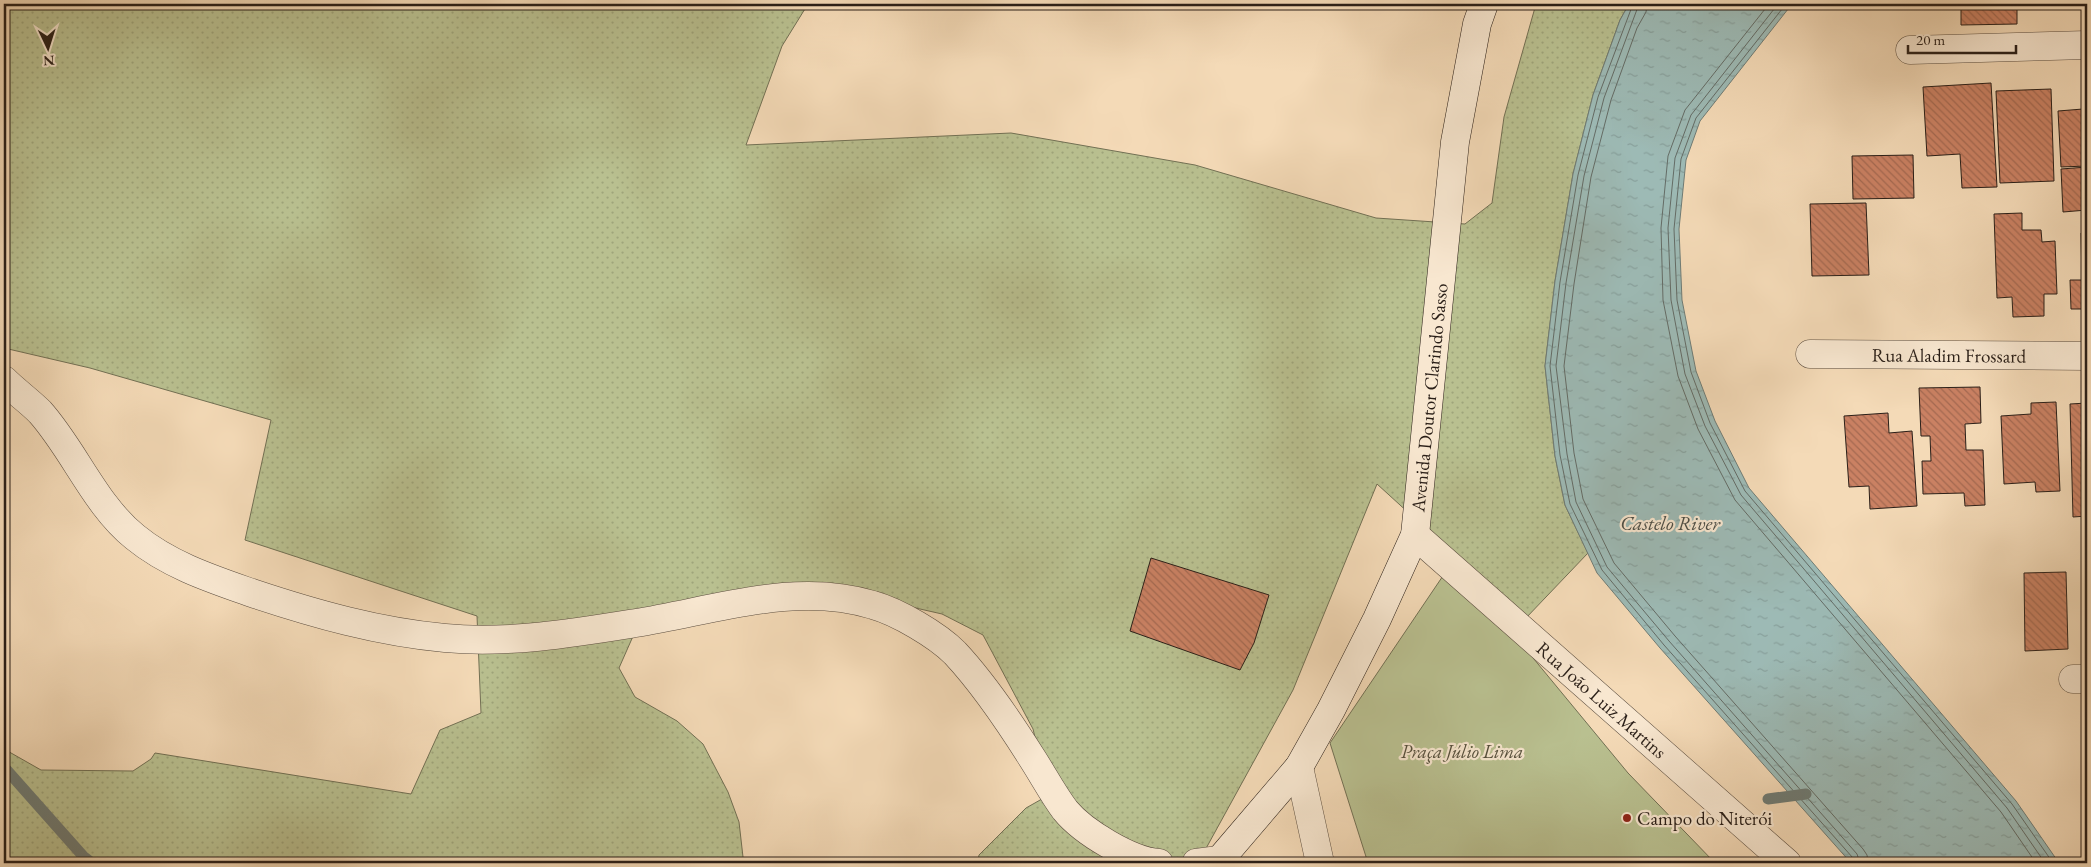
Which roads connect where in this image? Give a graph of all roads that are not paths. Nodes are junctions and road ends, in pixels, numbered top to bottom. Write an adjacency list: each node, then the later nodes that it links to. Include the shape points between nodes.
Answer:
1 (1484, 4): 7 (street, Avenida Doutor Clarindo Sasso, via 1477,24 1455,142)
2 (2087, 46): 3 (street)
3 (1910, 50)
4 (1810, 354): 5 (street, Rua Aladim Frossard)
5 (2087, 356)
6 (4, 380): 10 (street, via 40,412 103,504 134,537 173,562 222,583 358,624 446,638 518,638 637,623 791,596 826,596 873,605 899,616 954,652 1026,747 1066,812 1117,849 1148,862)
7 (1415, 535): 8 (street, Avenida Doutor Clarindo Sasso, via 1378,619); 12 (street, Rua João Luiz Martins)
8 (1299, 767): 9 (street, Avenida Doutor Clarindo Sasso); 11 (street)
9 (1211, 862)
10 (1159, 863)
11 (1320, 863)
12 (1787, 863)

